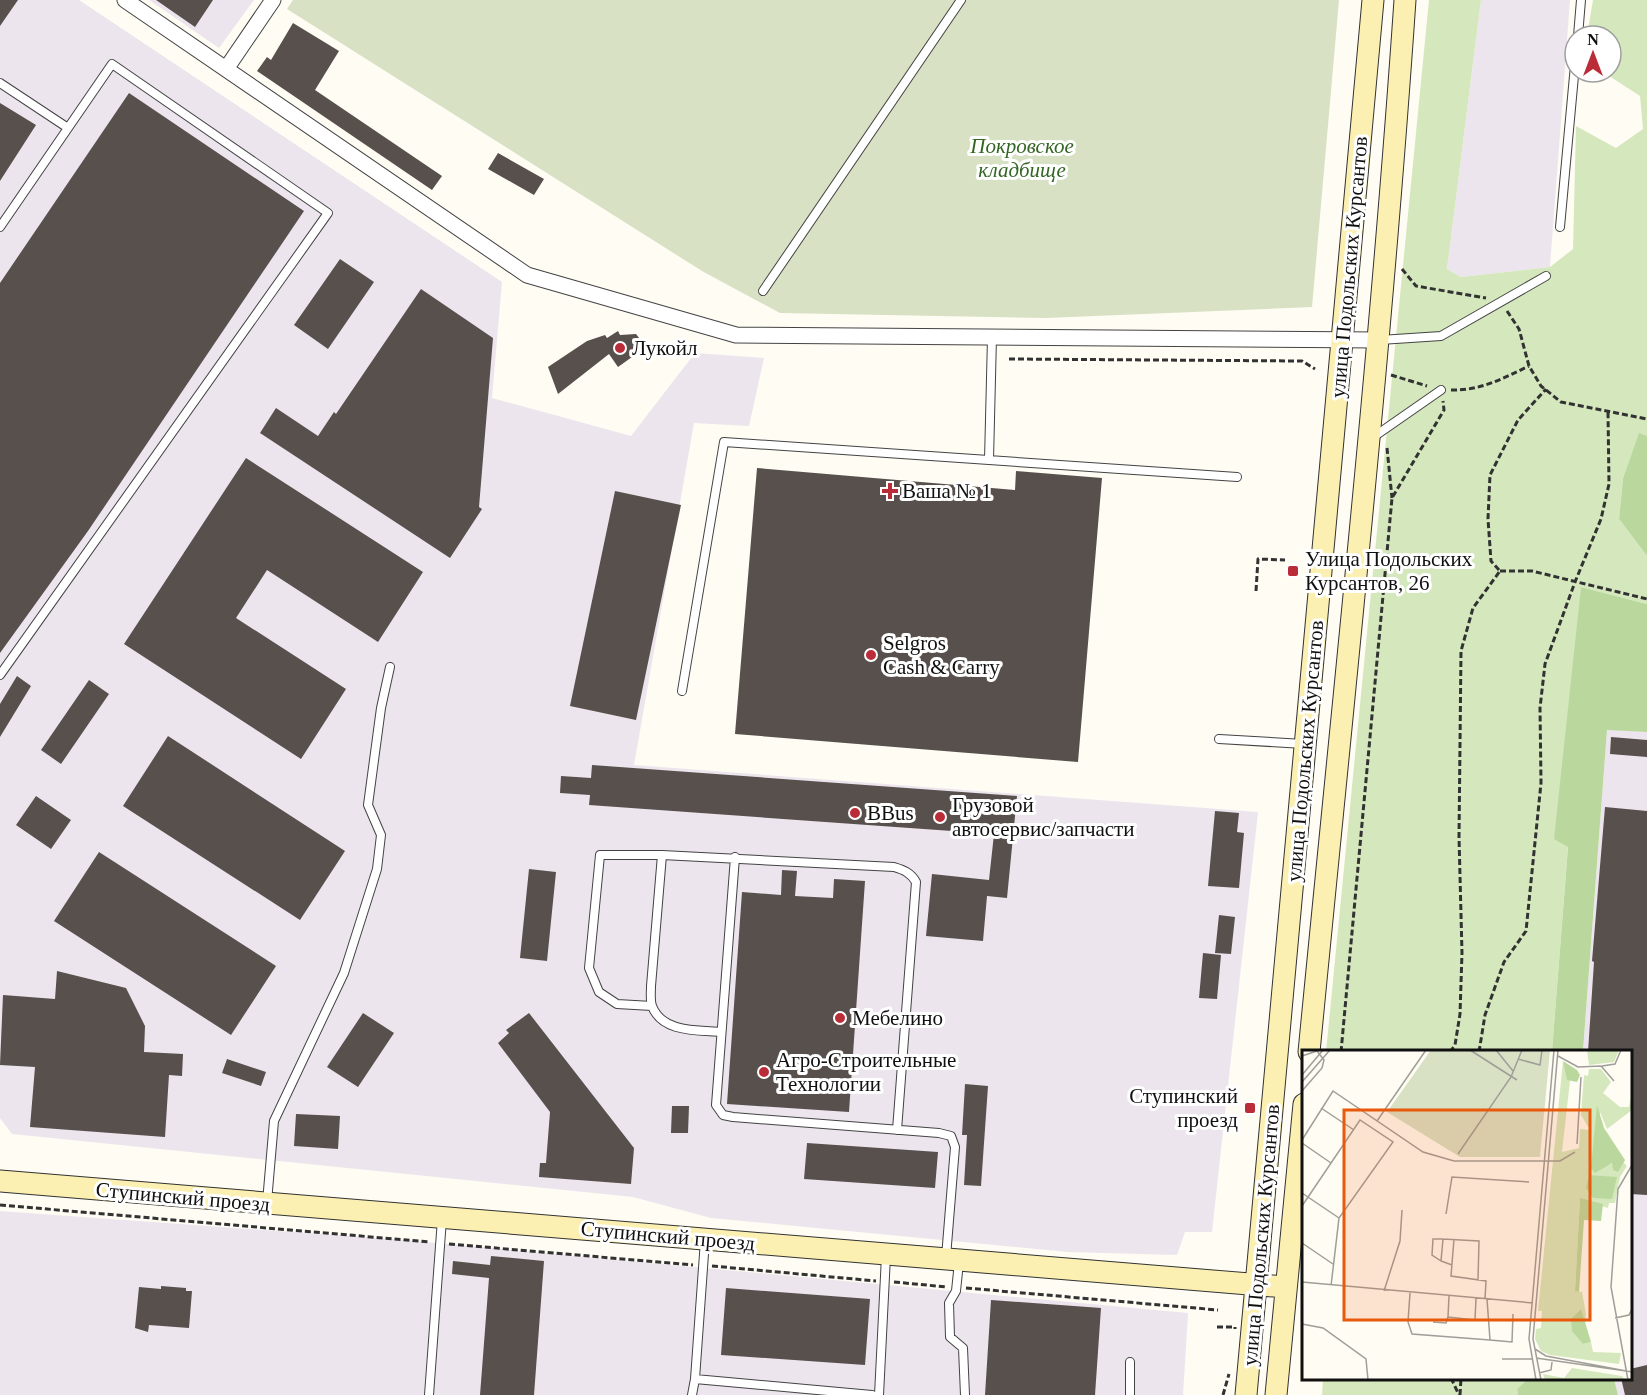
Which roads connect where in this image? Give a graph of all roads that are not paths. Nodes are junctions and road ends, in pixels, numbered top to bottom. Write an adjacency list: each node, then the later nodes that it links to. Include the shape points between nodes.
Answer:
1 (125, 0): 8 (street)
2 (273, 0): 8 (street)
3 (961, 0): 15 (lane)
4 (1373, 0): 17 (main road, улица Подольских Курсантов)
5 (1405, 0): 18 (main road, улица Подольских Курсантов)
6 (1581, 0): 7 (lane)
7 (1579, 24)
8 (226, 69): 16 (street, via 528,275 736,335)
9 (0, 82): 11 (lane)
10 (1573, 84): 13 (lane)
11 (68, 128): 12 (lane); 24 (lane, via 112,64 328,213)
12 (0, 227)
13 (1560, 227)
14 (1546, 276): 18 (lane, via 1441,336)
15 (763, 291)
16 (992, 337): 17 (street); 21 (lane)
17 (1342, 340): 18 (street); 27 (main road, улица Подольских Курсантов)
18 (1378, 340): 20 (main road, улица Подольских Курсантов)
19 (1442, 390): 20 (lane)
20 (1377, 434): 32 (main road, улица Подольских Курсантов)
21 (989, 460): 22 (lane); 25 (lane, via 724,442)
22 (1236, 477)
23 (390, 667): 36 (lane, via 368,805 381,835 377,869 344,973 274,1121)
24 (0, 675)
25 (682, 691)
26 (1219, 739): 27 (lane)
27 (1306, 744): 41 (main road, улица Подольских Курсантов)
28 (662, 855): 29 (lane); 30 (lane); 30 (lane, via 600,855 589,968 599,992 617,1004)
29 (735, 857): 31 (lane); 34 (lane, via 894,867 916,882)
30 (652, 1006): 31 (lane, via 678,1029)
31 (722, 1032): 34 (lane, via 716,1105 723,1115)
32 (1309, 1050)
33 (1302, 1124): 42 (main road, улица Подольских Курсантов)
34 (897, 1130): 40 (lane, via 951,1136 955,1147)
35 (0, 1181): 36 (main road, Ступинский проезд)
36 (266, 1204): 37 (main road, Ступинский проезд)
37 (442, 1218): 38 (main road, Ступинский проезд); 45 (lane)
38 (705, 1239): 39 (main road, Ступинский проезд); 44 (lane)
39 (886, 1254): 40 (main road, Ступинский проезд); 48 (lane)
40 (953, 1259): 41 (main road, Ступинский проезд); 49 (lane, via 956,1287 949,1303 950,1337 963,1348)
41 (1256, 1284): 42 (main road, Ступинский проезд); 51 (main road, улица Подольских Курсантов)
42 (1286, 1287): 52 (main road, улица Подольских Курсантов)
43 (1130, 1362): 50 (lane)
44 (695, 1379): 46 (lane); 47 (lane)
45 (429, 1395)
46 (692, 1395)
47 (872, 1395)
48 (879, 1395)
49 (964, 1395)
50 (1130, 1395)
51 (1246, 1395)
52 (1276, 1395)

